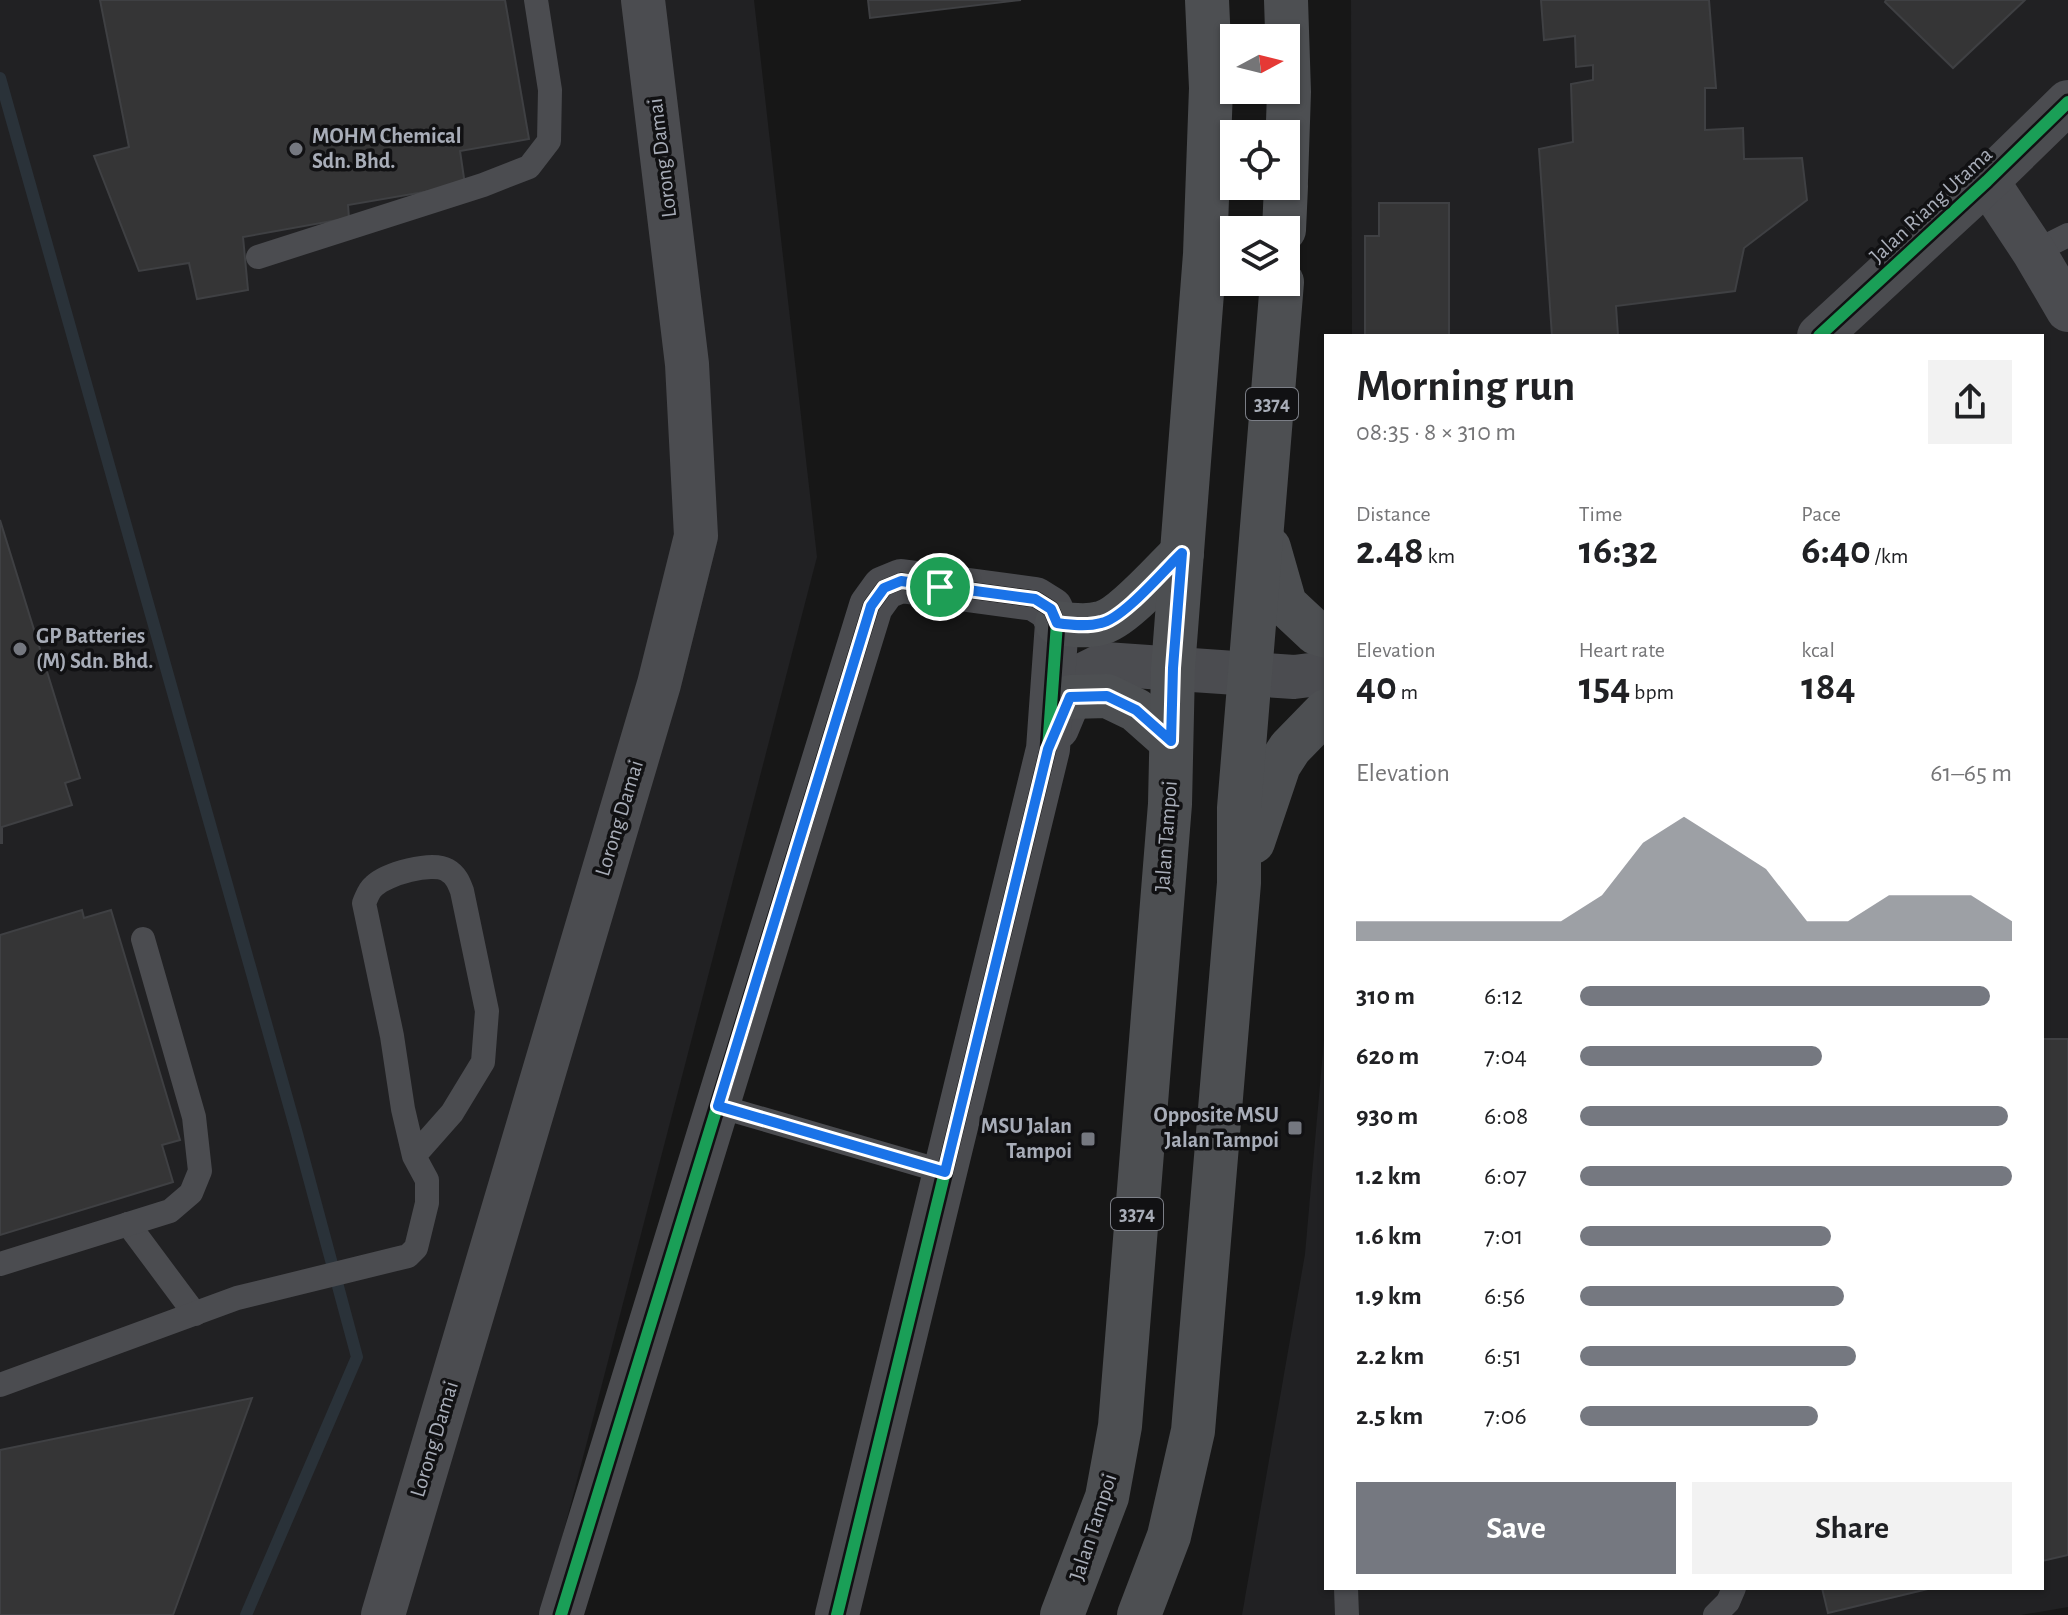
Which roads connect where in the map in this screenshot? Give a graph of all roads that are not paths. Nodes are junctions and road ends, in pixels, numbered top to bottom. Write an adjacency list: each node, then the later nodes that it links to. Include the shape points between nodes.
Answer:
1 (536, 0): 9 (lane, via 550,90 549,141 529,167)
2 (643, 0): 36 (street, Lorong Damai, via 687,364 696,536 659,684)
3 (1207, 0): 14 (main road, Jalan Tampoi / 3374, via 1211,88 1205,254)
4 (1286, 0): 6 (main road)
5 (2068, 102): 7 (street, Jalan Riang Utama)
6 (1288, 120)
7 (1987, 181): 8 (street); 12 (street, Jalan Riang Utama)
8 (2051, 243): 11 (street)
9 (258, 257)
10 (1281, 296): 13 (main road, 3374)
11 (2068, 310)
12 (1821, 334)
13 (1263, 527): 16 (main road, via 1285,604); 19 (main road, 3374)
14 (1182, 553): 15 (main road, via 1104,623); 17 (main road, Jalan Tampoi / 3374)
15 (1057, 623): 23 (street); 26 (street, via 1051,609 1035,599 901,581 884,588 871,606)
16 (1324, 635)
17 (1173, 668): 19 (street); 20 (street, via 1105,664 1083,675); 22 (main road, Jalan Tampoi / 3374)
18 (1324, 673): 19 (street)
19 (1249, 674): 24 (main road, 3374)
20 (1070, 697): 22 (main road, via 1107,696 1136,710); 23 (street)
21 (1324, 713): 24 (main road, via 1279,765)
22 (1171, 741): 35 (main road, Jalan Tampoi / 3374, via 1120,1426 1107,1497)
23 (1048, 749): 28 (street)
24 (1239, 883): 40 (main road, 3374, via 1193,1431 1169,1536)
25 (143, 939): 29 (lane, via 194,1117 200,1171 191,1193 170,1211)
26 (718, 1106): 28 (lane); 37 (street)
27 (414, 1156): 27 (lane, via 364,903 386,878 436,866 448,870 462,891 487,1011 483,1062 452,1113); 31 (lane, via 427,1180 427,1203 416,1248 408,1256 237,1298)
28 (945, 1172): 38 (street)
29 (128, 1224): 30 (lane); 31 (lane)
30 (0, 1264)
31 (195, 1314): 32 (lane)
32 (0, 1385)
33 (1346, 1590): 41 (lane)
34 (1733, 1590): 42 (lane)
35 (1070, 1597): 39 (street)
36 (383, 1615)
37 (561, 1615)
38 (837, 1615)
39 (1035, 1615)
40 (1139, 1615)
41 (1347, 1615)
42 (1715, 1615)

